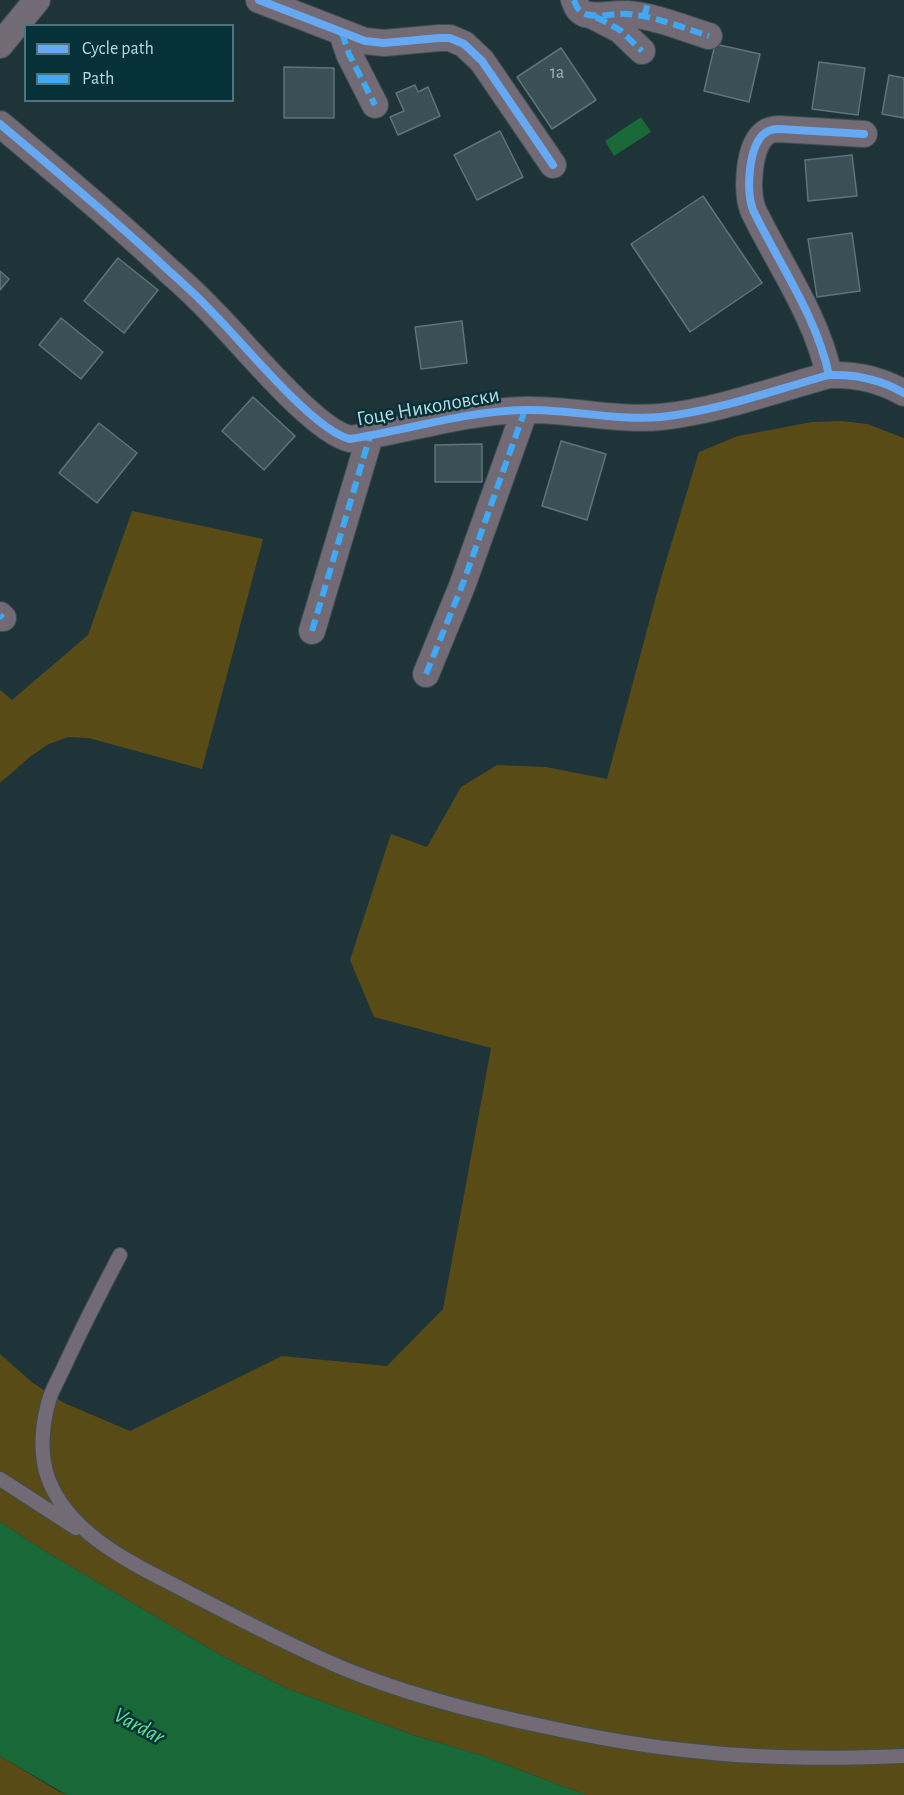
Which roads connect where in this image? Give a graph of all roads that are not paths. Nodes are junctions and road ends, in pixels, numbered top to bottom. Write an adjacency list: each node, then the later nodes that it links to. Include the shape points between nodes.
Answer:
1 (37, 0): 7 (street)
2 (259, 0): 5 (street)
3 (582, 7): 4 (street, via 627,14); 8 (street, via 620,30)
4 (647, 8): 6 (street)
5 (342, 33): 9 (street); 12 (street, via 374,42 450,38 464,44 482,61)
6 (709, 36)
7 (4, 38)
8 (642, 51)
9 (375, 105)
10 (0, 124): 16 (street, Гоце Николовски, via 166,268 325,426 350,440)
11 (864, 134): 13 (street, via 768,131 759,140 750,173 748,192 753,210 813,325)
12 (553, 165)
13 (829, 375): 14 (street, Гоце Николовски, via 866,378); 15 (street, Гоце Николовски, via 661,417 619,418)
14 (904, 393)
15 (525, 410): 16 (street, Гоце Николовски); 18 (street, Гоце Николовски)
16 (370, 436): 17 (street, Гоце Николовски)
17 (312, 630)
18 (426, 674)
19 (120, 1255): 21 (lane, via 50,1398 42,1443 48,1478 56,1494)
20 (0, 1479): 21 (lane)
21 (98, 1542): 22 (lane, via 298,1648 345,1669 451,1704 598,1738 693,1751 831,1758)
22 (904, 1755)

